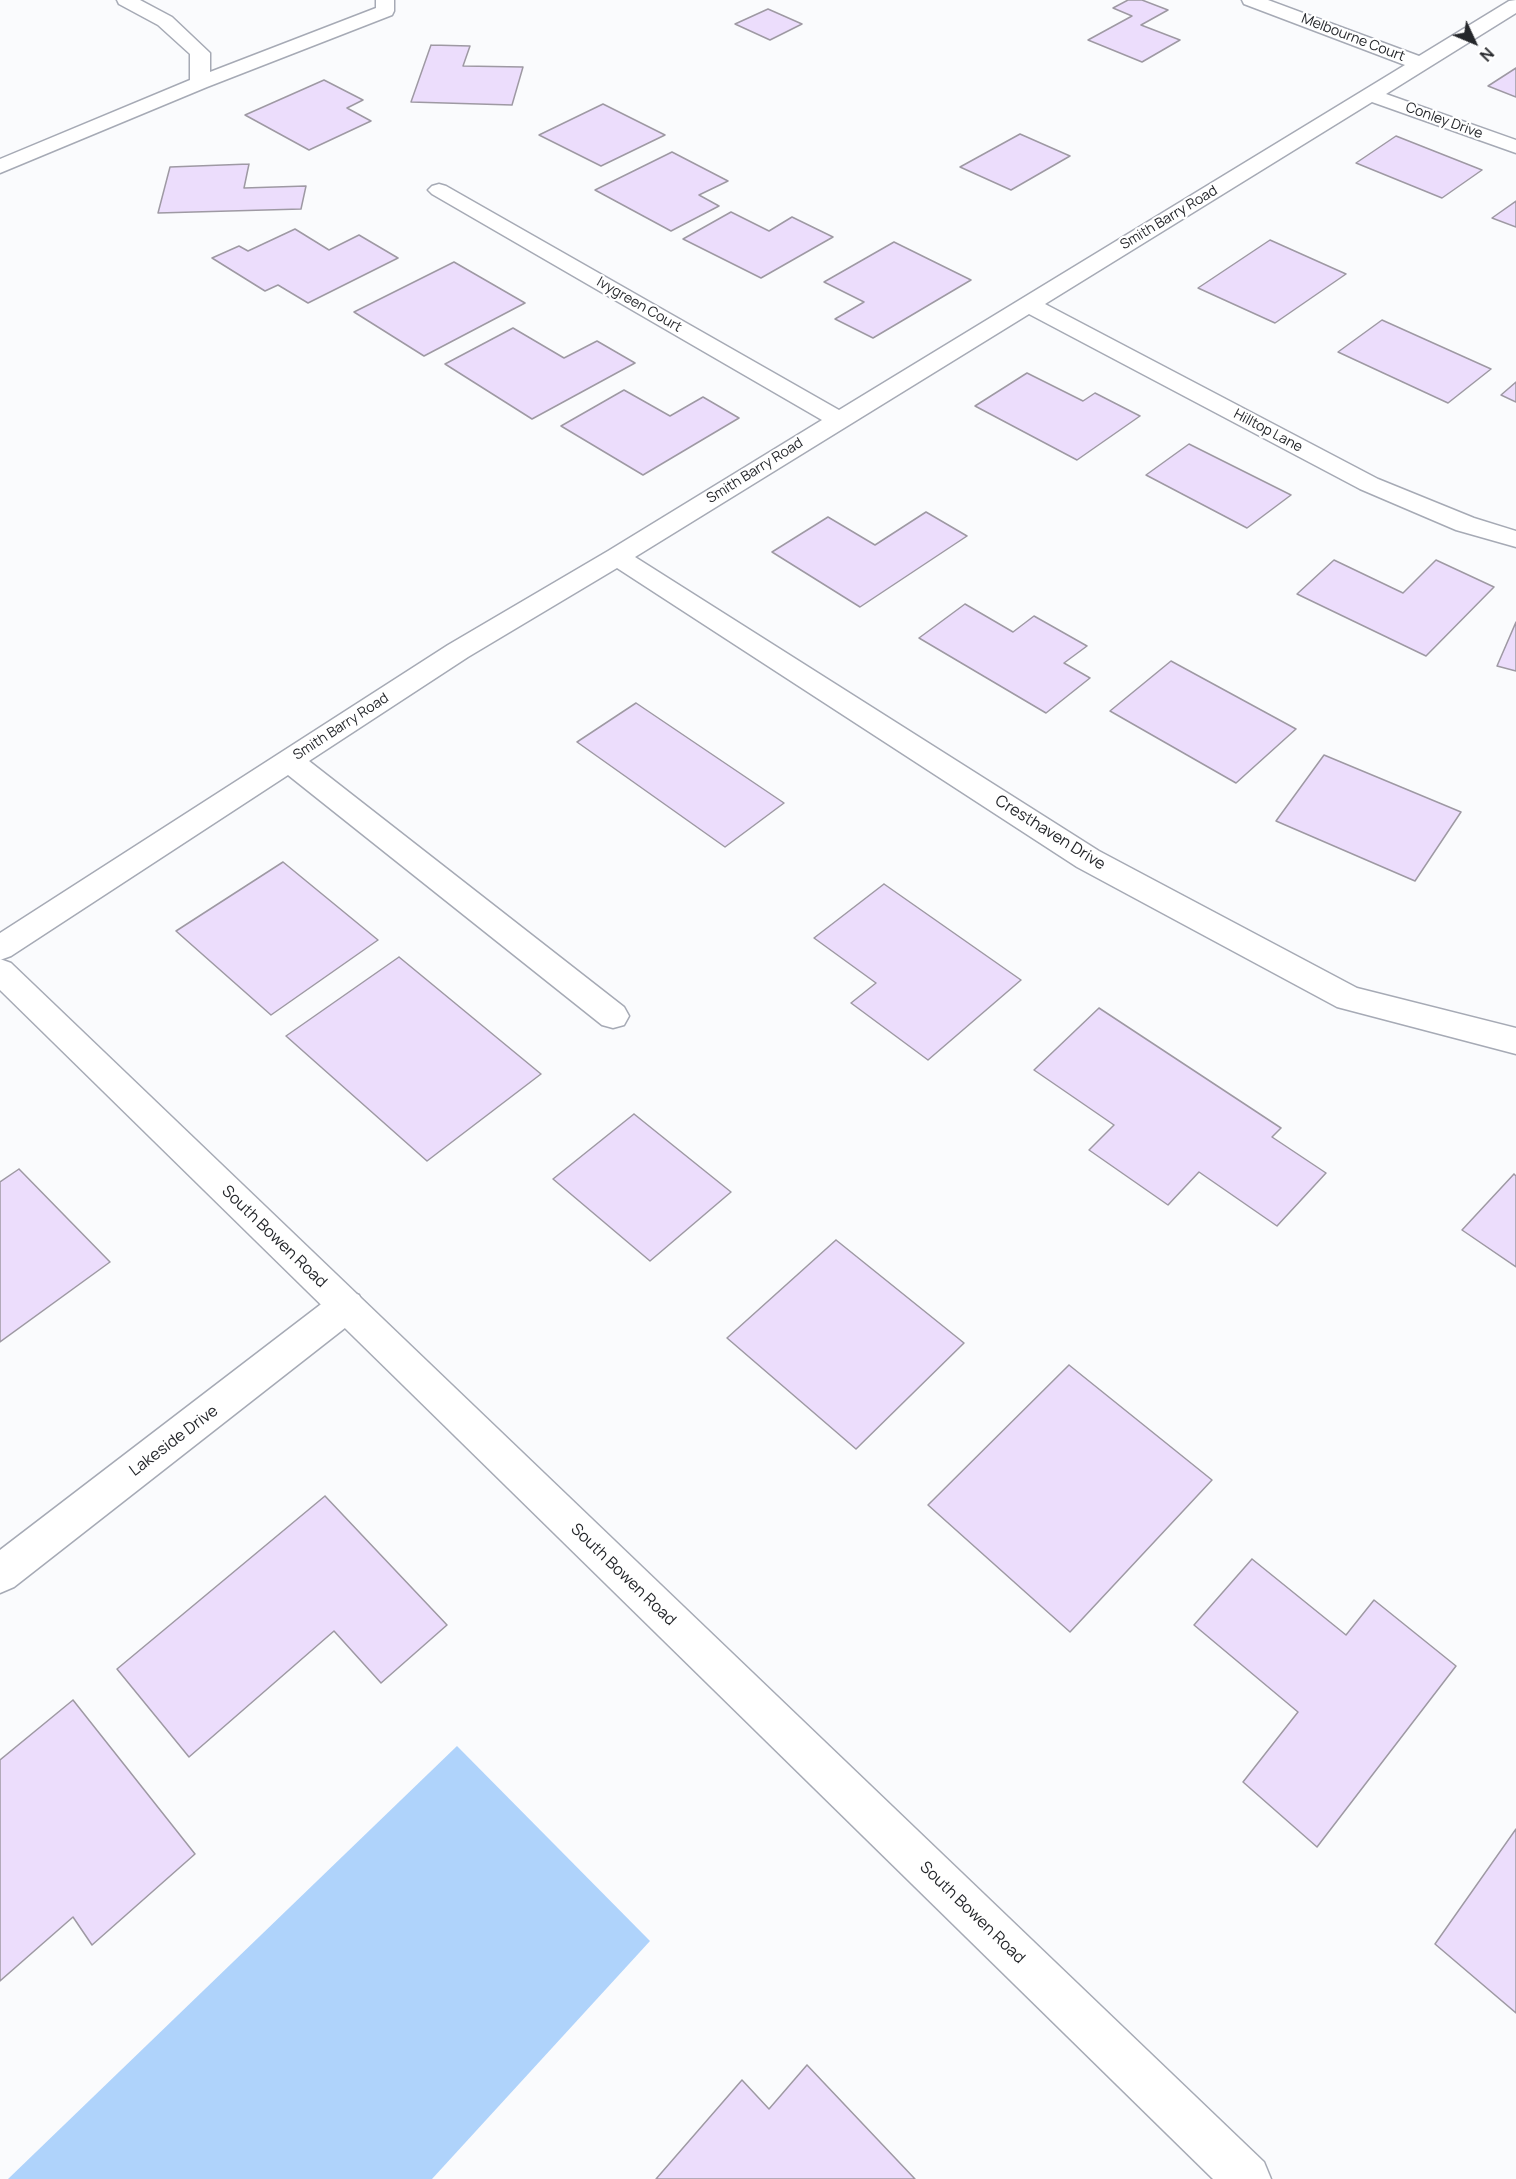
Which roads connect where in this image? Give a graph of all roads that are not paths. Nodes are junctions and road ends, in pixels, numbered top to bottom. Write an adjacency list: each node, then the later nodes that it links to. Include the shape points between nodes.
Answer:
1 (126, 0): 6 (street, via 165,21 200,53)
2 (385, 0): 6 (street, via 385,11)
3 (1251, 0): 5 (street, Melbourne Court)
4 (1516, 5): 5 (street, Smith Barry Road)
5 (1421, 64): 7 (street, Smith Barry Road)
6 (200, 82): 9 (street)
7 (1371, 94): 8 (street, Conley Drive); 11 (street, Smith Barry Road)
8 (1516, 147)
9 (0, 167)
10 (439, 190): 12 (street, Ivygreen Court)
11 (1028, 304): 12 (street, Smith Barry Road); 13 (street, Hilltop Lane, via 1369,484 1465,524)
12 (839, 420): 14 (street, Smith Barry Road)
13 (1516, 539)
14 (617, 556): 15 (street, Smith Barry Road, via 458,651); 19 (street, Cresthaven Drive, via 1088,859 1348,998)
15 (289, 760): 16 (street, Smith Barry Road); 18 (street)
16 (0, 948)
17 (0, 970): 20 (street, South Bowen Road)
18 (613, 1016)
19 (1516, 1041)
20 (346, 1306): 21 (street, Lakeside Drive); 22 (street, South Bowen Road)
21 (0, 1574)
22 (1230, 2173)

